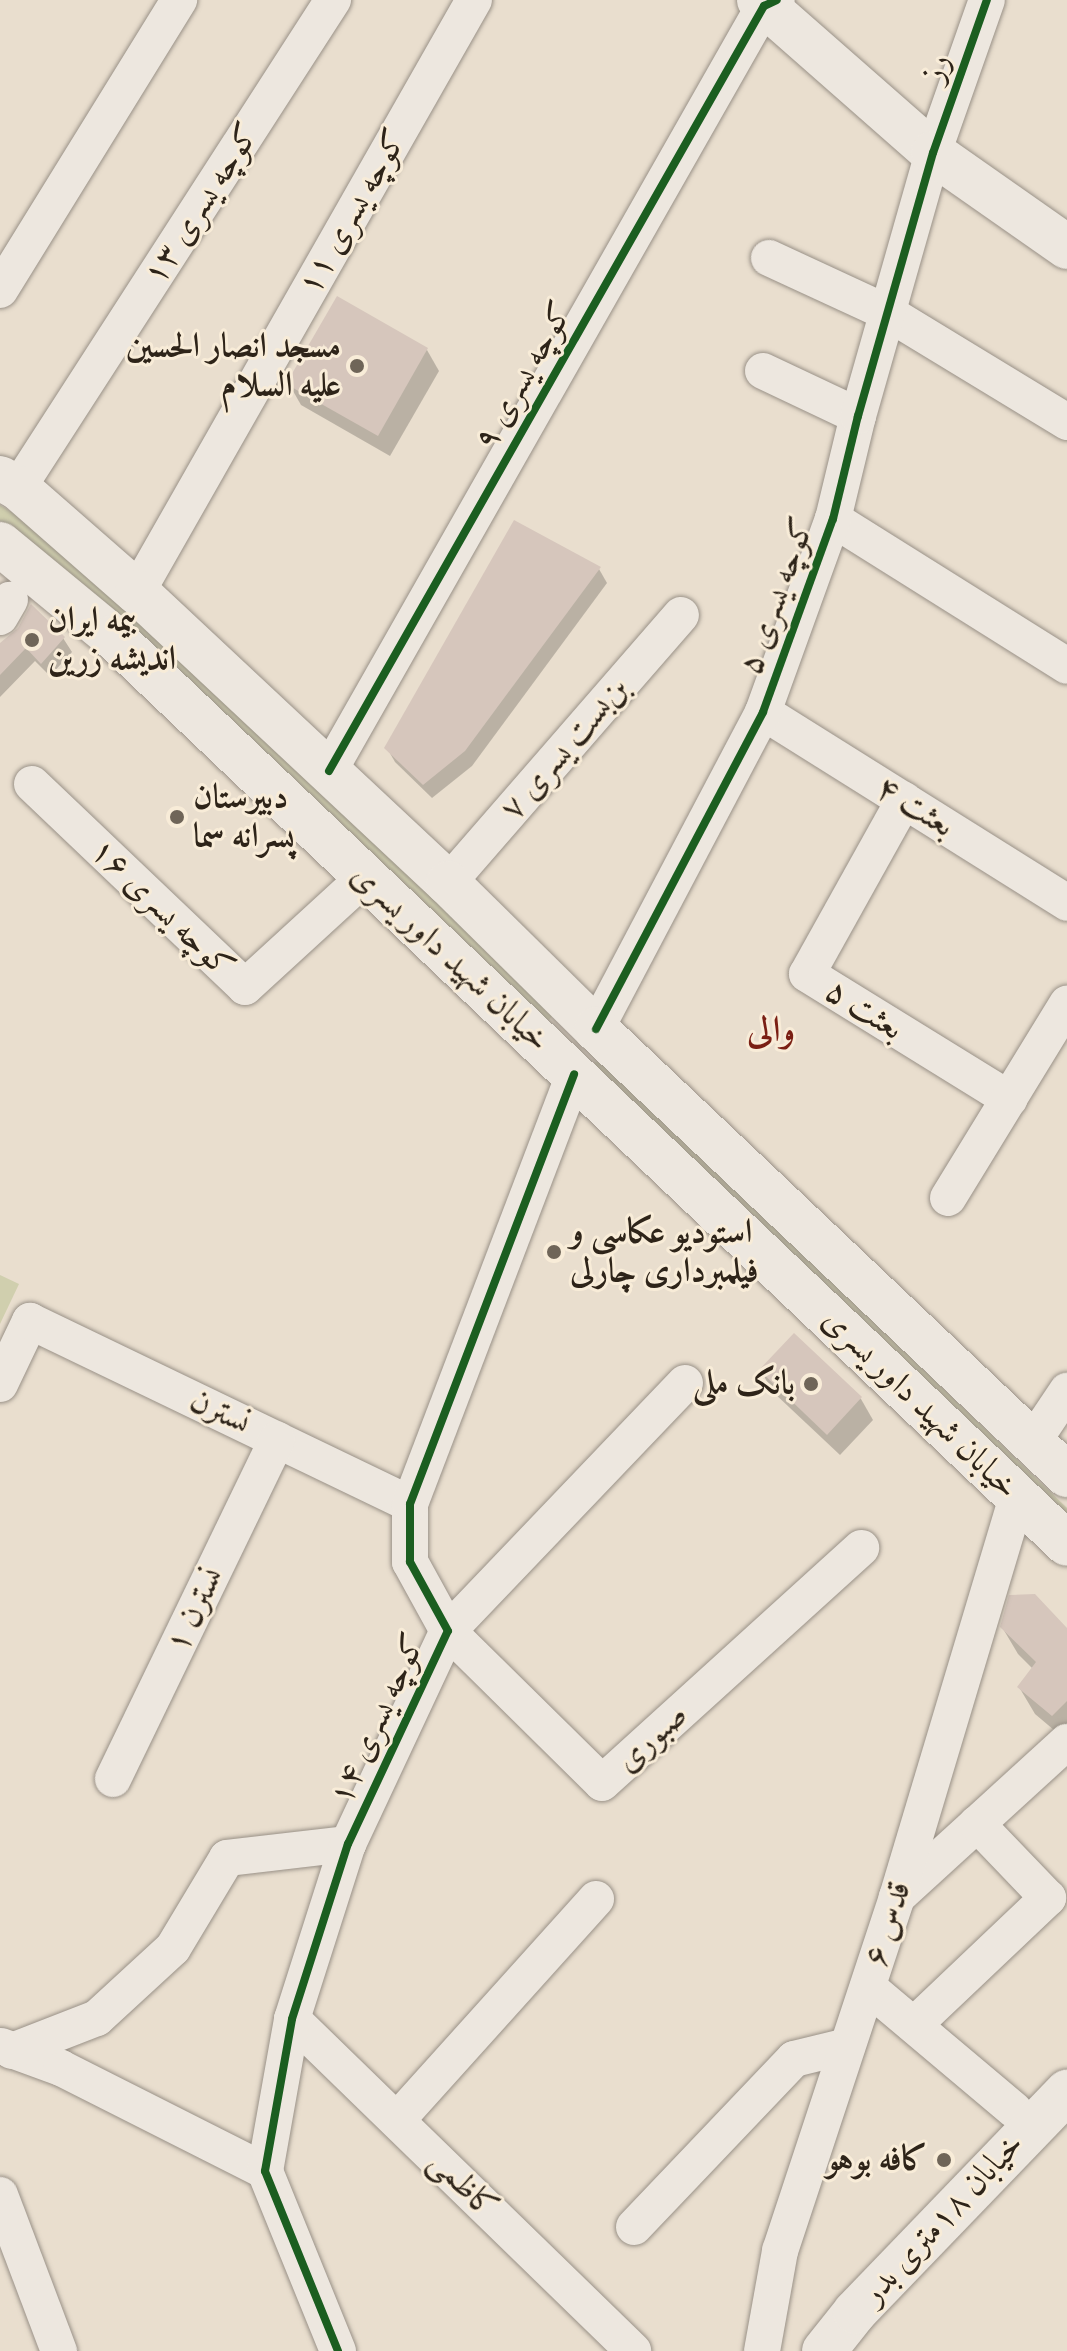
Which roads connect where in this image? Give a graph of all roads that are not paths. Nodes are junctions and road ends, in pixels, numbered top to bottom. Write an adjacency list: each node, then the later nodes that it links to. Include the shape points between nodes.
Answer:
1 (179, 0): 9 (street)
2 (333, 0): 14 (street, کوچه یسری ۱۳)
3 (474, 0): 17 (street, کوچه یسری ۱۱)
4 (987, 0): 6 (street, رز)
5 (767, 2): 6 (main road); 21 (street, کوچه یسری ۹)
6 (933, 153): 7 (main road); 10 (street, کوچه یسری ۵)
7 (1067, 247)
8 (769, 258): 10 (street)
9 (0, 290)
10 (888, 313): 12 (street, کوچه یسری ۵); 13 (street)
11 (763, 371): 12 (street)
12 (858, 416): 15 (street, کوچه یسری ۵)
13 (1067, 422)
14 (9, 483): 17 (main road, خیابان شهید داور یسری)
15 (833, 519): 19 (street); 20 (street, کوچه یسری ۵)
16 (0, 544): 24 (main road, خیابان شهید داور یسری, via 113,637)
17 (137, 592): 21 (main road, خیابان شهید داور یسری)
18 (681, 615): 25 (street, بن‌بست یسری ۷)
19 (1067, 666)
20 (763, 712): 23 (street, بعثت ۴); 28 (street, کوچه یسری ۵)
21 (329, 771): 25 (main road, خیابان شهید داور یسری)
22 (32, 784): 24 (street, کوچه یسری ۱۶, via 245,987)
23 (904, 800): 26 (street, بعثت ۴); 30 (street, بعثت ۵, via 807,974)
24 (364, 878): 29 (main road, خیابان شهید داور یسری)
25 (448, 883): 28 (main road, خیابان شهید داور یسری)
26 (1067, 903)
27 (1067, 1004): 30 (street)
28 (596, 1029): 29 (main road); 36 (main road, خیابان شهید داور یسری)
29 (574, 1074): 38 (main road, خیابان شهید داور یسری); 39 (street, کوچه یسری ۱۴)
30 (1009, 1099): 31 (street)
31 (948, 1198)
32 (685, 1383): 42 (street)
33 (0, 1384): 35 (street, نسترن, via 30,1321)
34 (1067, 1391): 36 (street)
35 (277, 1440): 39 (street, نسترن); 44 (street, نسترن ۱)
36 (1032, 1443): 37 (main road, خیابان شهید داور یسری)
37 (1067, 1475)
38 (1017, 1496): 40 (main road, خیابان شهید داور یسری); 47 (street, قدس ۶)
39 (410, 1504): 42 (street, کوچه یسری ۱۴, via 410,1562)
40 (1067, 1544)
41 (861, 1548): 42 (street, صبوری, via 602,1783)
42 (448, 1631): 46 (street, کوچه یسری ۱۴)
43 (1067, 1742): 45 (street)
44 (113, 1779)
45 (977, 1824): 47 (street); 51 (street, via 1048,1898)
46 (348, 1844): 50 (street, کوچه یسری ۱۴); 53 (street, via 227,1858 173,1948 97,2018)
47 (897, 1897): 49 (street, قدس ۶)
48 (596, 1899): 56 (street)
49 (868, 1987): 51 (street); 52 (street, قدس ۶)
50 (292, 2019): 56 (street, کاظمی); 57 (street, کوچه یسری ۱۴)
51 (914, 2025): 55 (street)
52 (847, 2046): 59 (street, via 794,2059); 64 (street, قدس ۶, via 780,2251)
53 (6, 2048): 57 (street, via 61,2068)
54 (1067, 2092): 65 (main road, خیابان ۱۸متری بدر, via 855,2312)
55 (1014, 2110)
56 (398, 2119): 63 (street, کاظمی)
57 (265, 2171): 62 (street)
58 (0, 2195): 60 (street)
59 (634, 2227)
60 (8, 2244): 61 (street)
61 (59, 2351)
62 (338, 2351)
63 (633, 2351)
64 (762, 2351)
65 (824, 2351)

